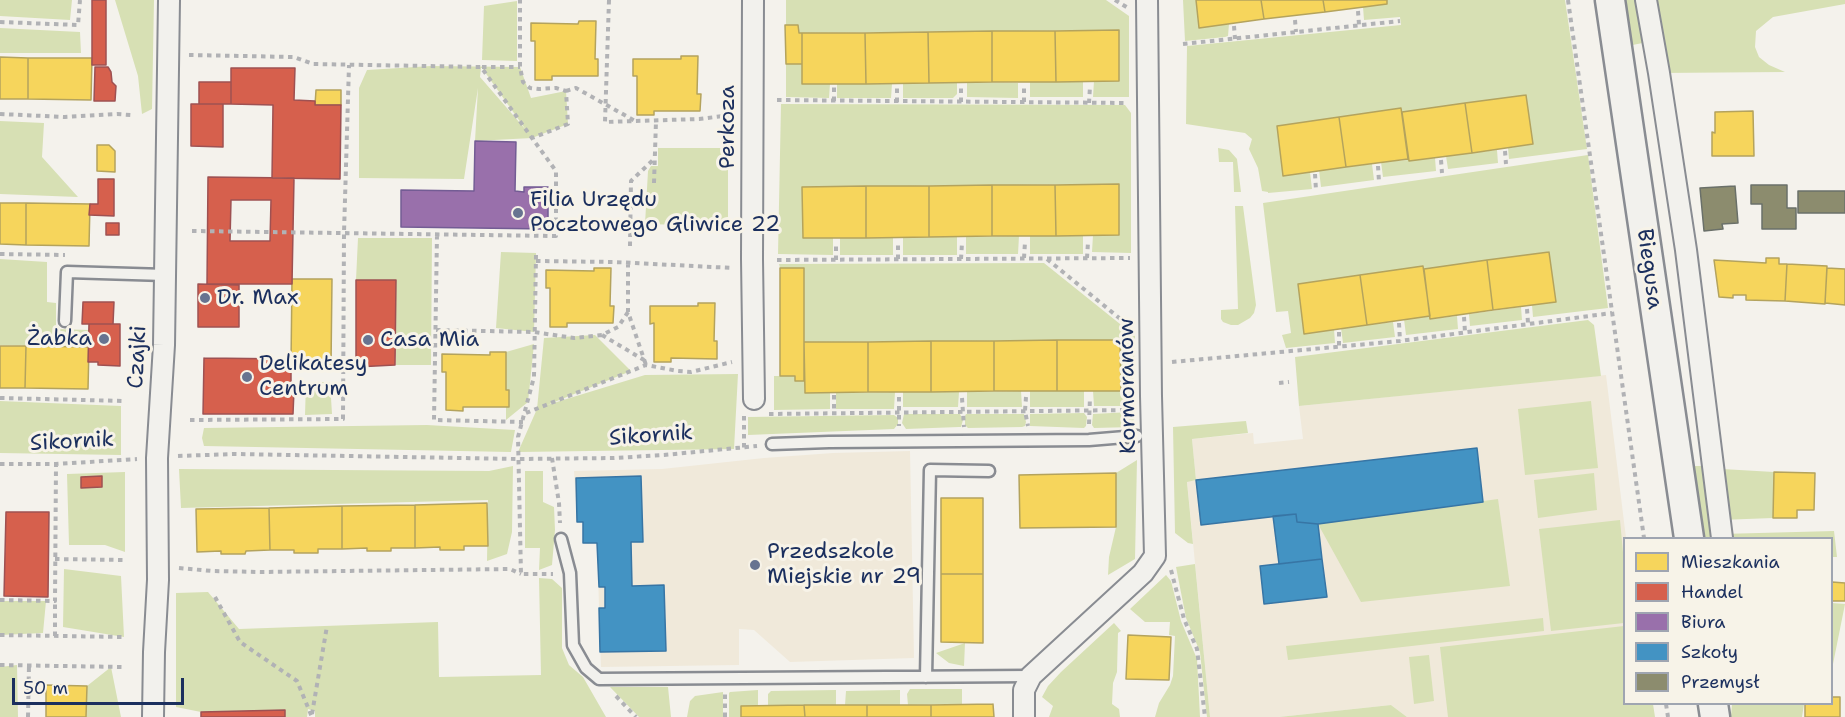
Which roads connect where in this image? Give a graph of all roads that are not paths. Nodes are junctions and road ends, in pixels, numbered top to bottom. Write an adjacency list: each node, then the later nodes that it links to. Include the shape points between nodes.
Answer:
1 (169, 0): 6 (street, Czajki)
2 (753, 0): 8 (street, Perkoza)
3 (1147, 0): 15 (street, Kormoranów, via 1155,556 1143,573)
4 (1610, 0): 12 (street, Biegusa)
5 (1646, 0): 13 (street, via 1681,216)
6 (165, 275): 7 (lane, via 67,272); 17 (street, Czajki, via 157,458)
7 (65, 321)
8 (749, 406)
9 (1137, 436): 10 (lane)
10 (772, 444)
11 (989, 471): 16 (lane, via 930,470)
12 (1689, 537)
13 (1722, 537)
14 (561, 539): 16 (lane, via 570,573 573,645 586,668 599,679)
15 (1031, 676): 16 (lane); 18 (street, via 1024,690)
16 (926, 677)
17 (153, 717)
18 (1024, 717)

